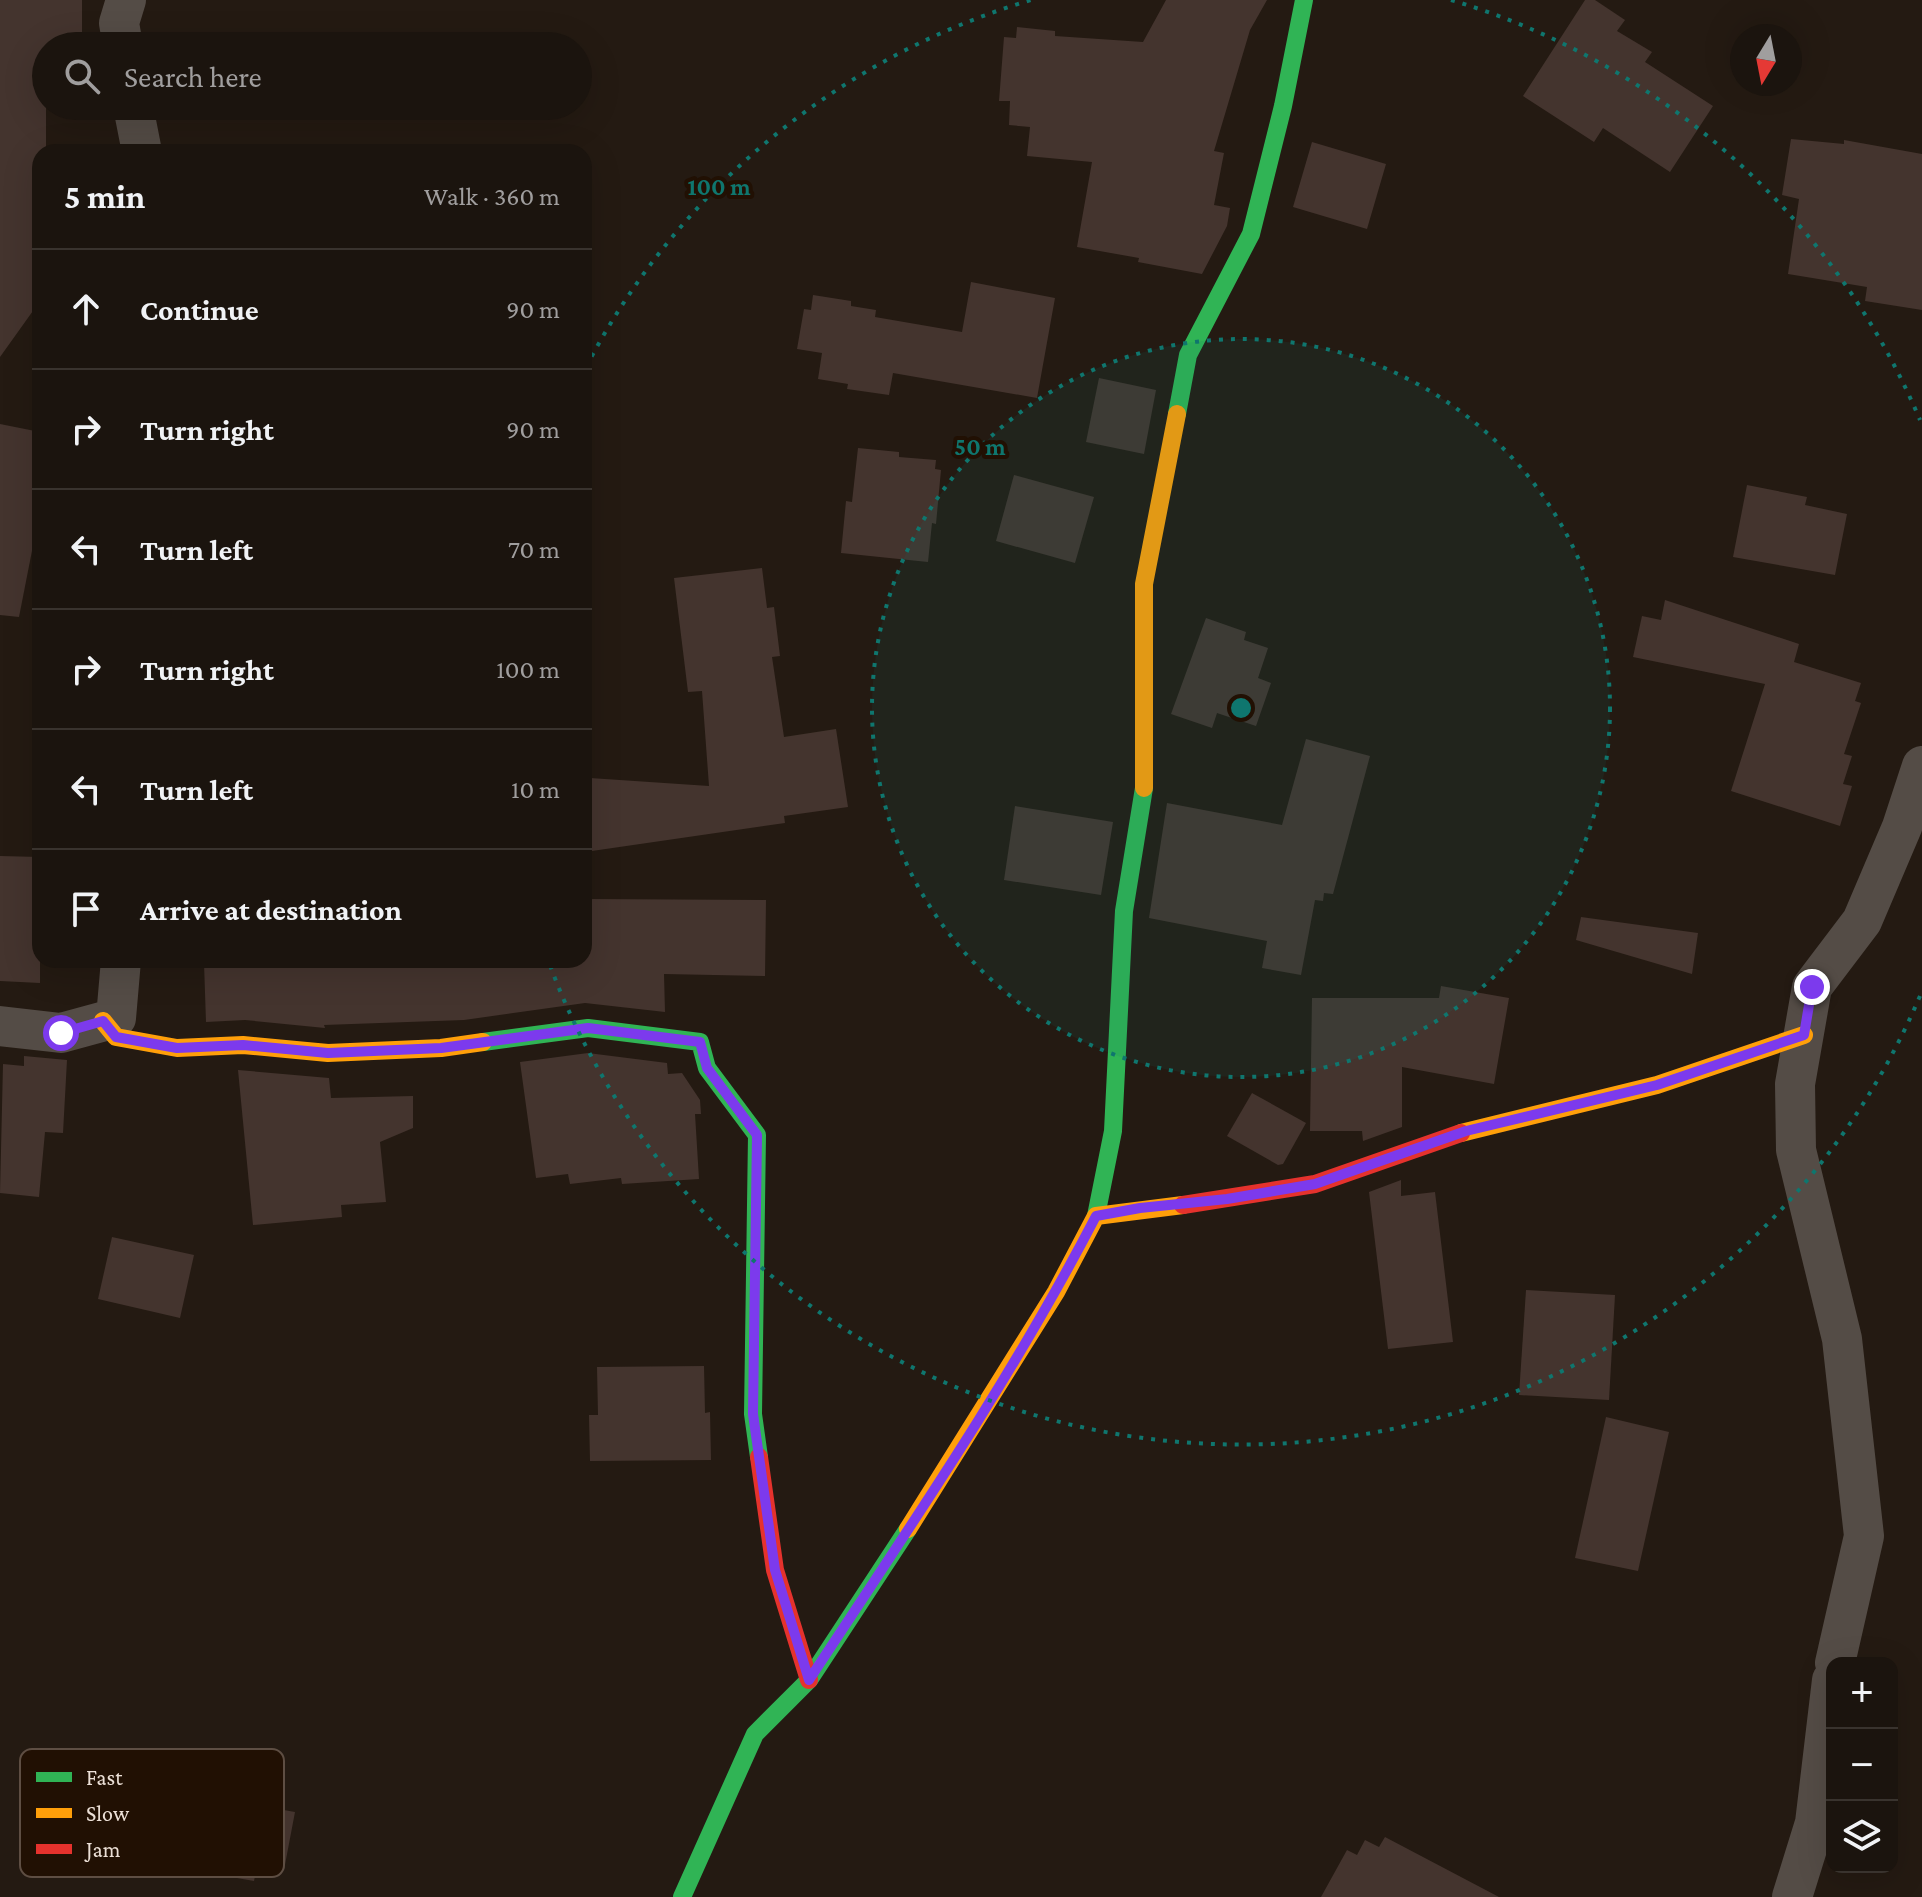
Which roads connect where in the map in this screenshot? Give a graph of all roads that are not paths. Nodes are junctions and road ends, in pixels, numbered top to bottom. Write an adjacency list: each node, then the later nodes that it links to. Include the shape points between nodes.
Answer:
1 (126, 0): 3 (street)
2 (1304, 0): 11 (street, via 1251,234 1188,355 1144,584 1144,787 1124,911 1113,1131)
3 (121, 32)
4 (136, 120): 5 (street)
5 (140, 144)
6 (1922, 766): 10 (street, via 1862,921 1812,987)
7 (120, 968): 8 (street, via 116,1018)
8 (103, 1021): 9 (street, via 61,1033); 13 (street, via 116,1037 177,1048 243,1045 328,1053 427,1049 588,1028 700,1042 707,1068 757,1135 753,1414 775,1570)
9 (0, 1026)
10 (1804, 1035): 11 (street, via 1657,1085 1466,1131 1315,1184); 12 (street, via 1795,1084 1796,1150 1842,1339 1864,1536)
11 (1096, 1216): 13 (street, via 1056,1292 937,1486)
12 (1836, 1657)
13 (809, 1680): 15 (street, via 755,1734)
14 (1826, 1729): 16 (street, via 1815,1823)
15 (682, 1897)
16 (1792, 1897)

